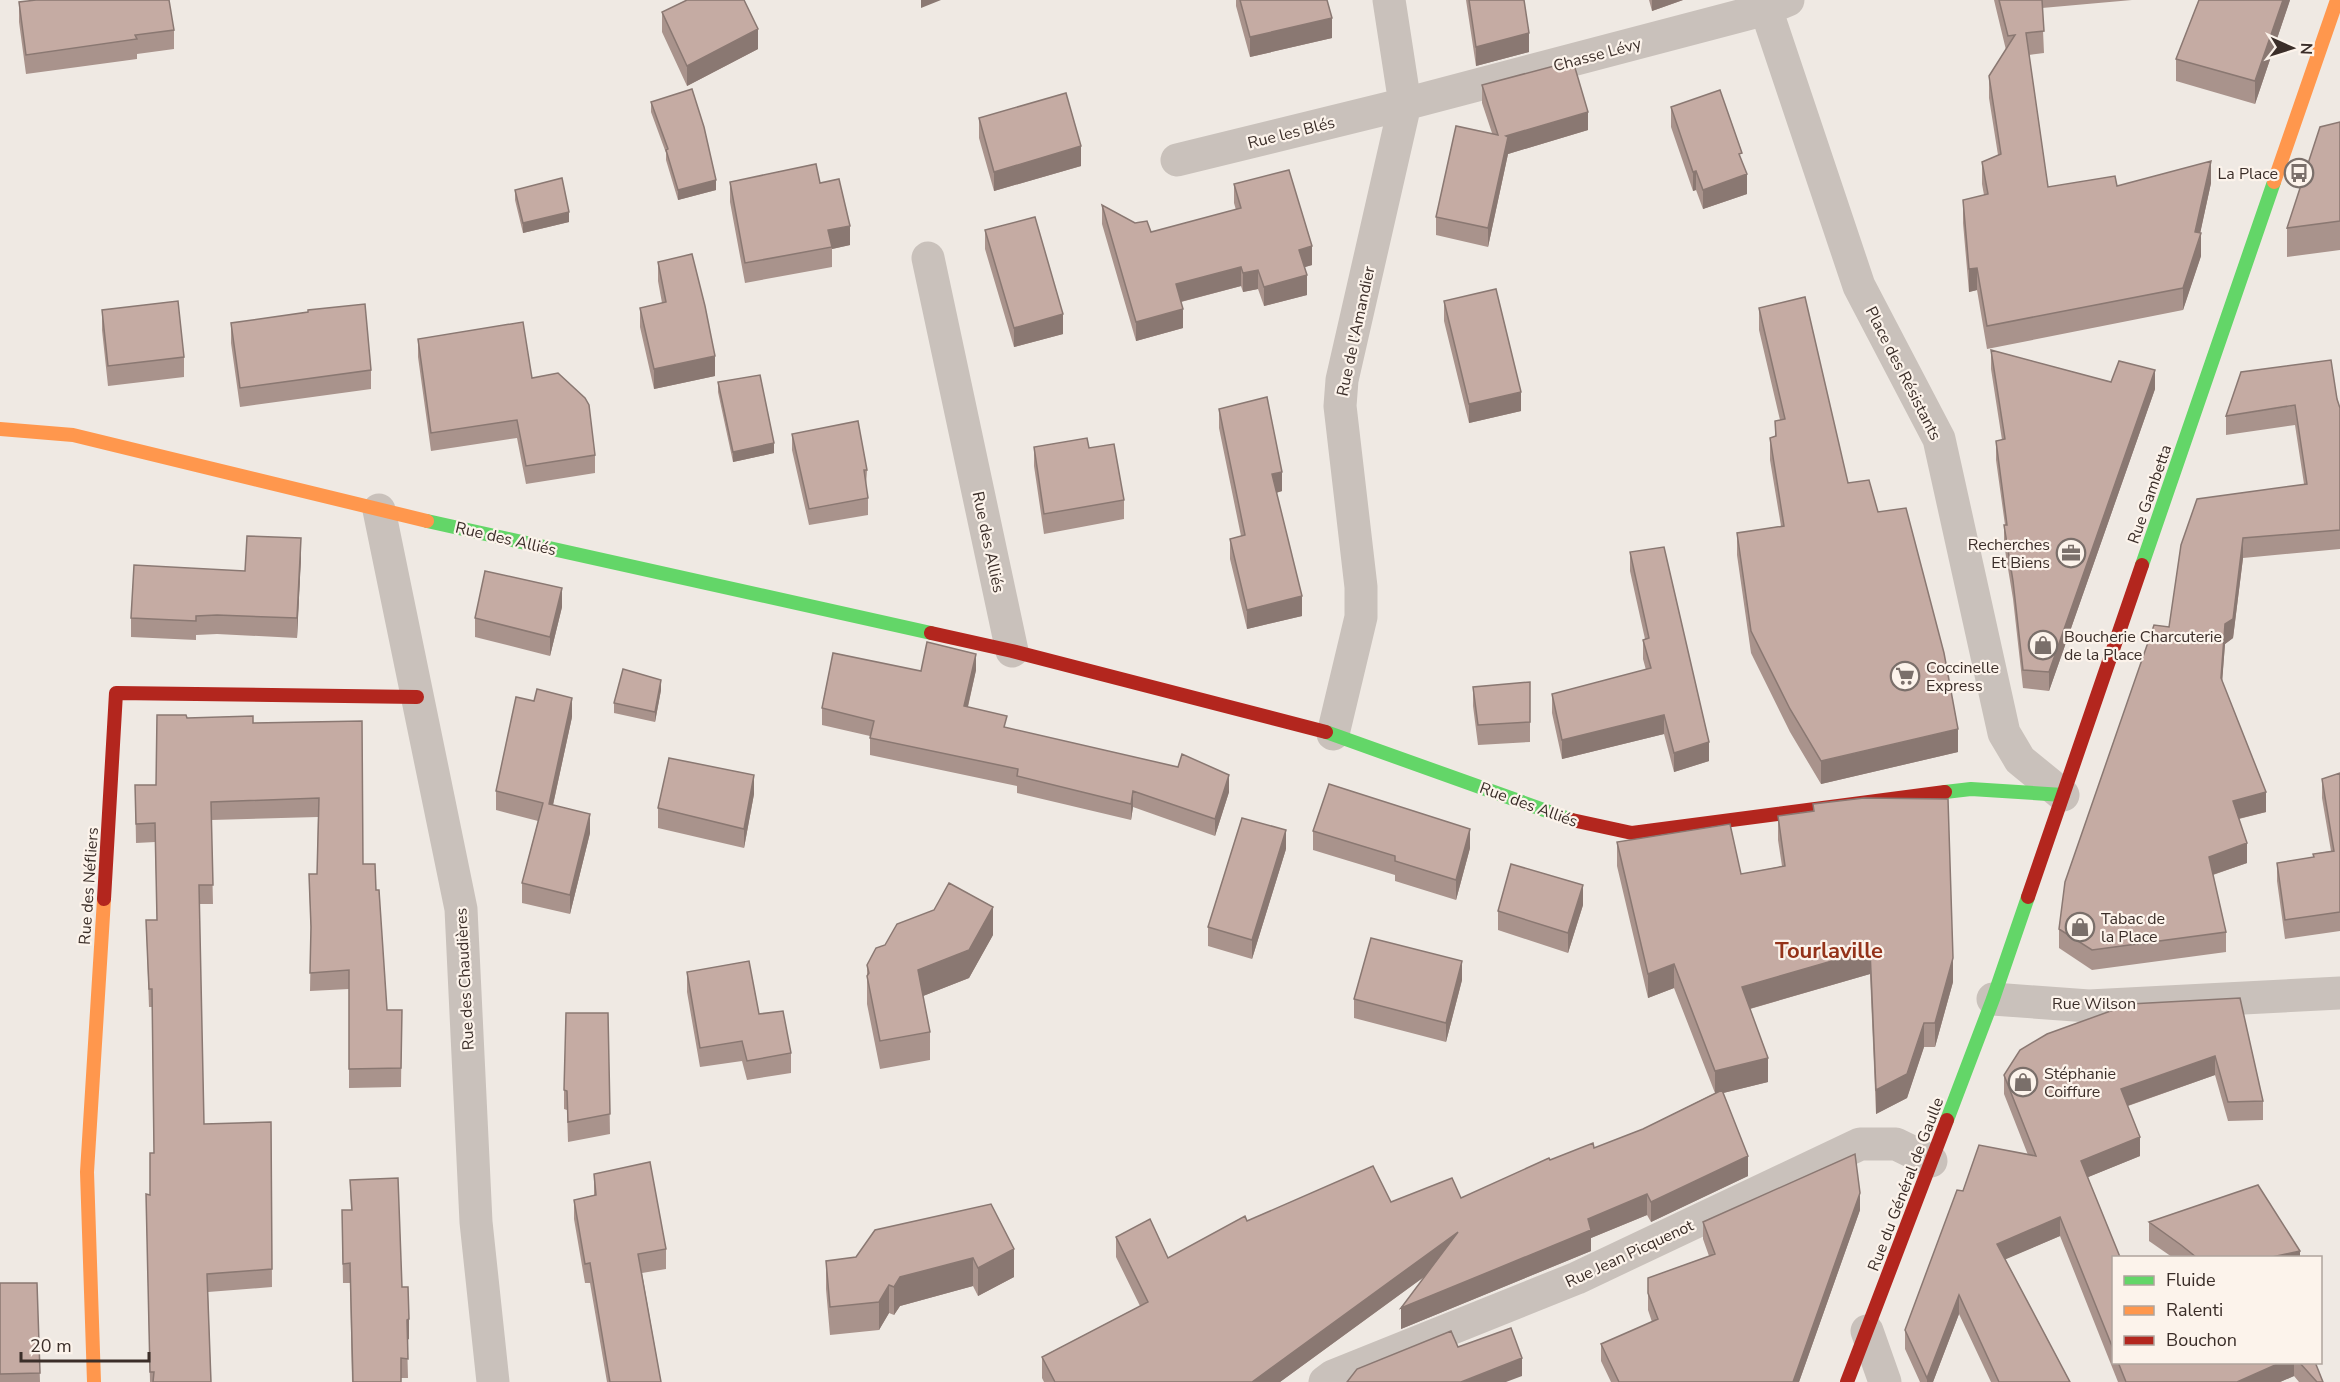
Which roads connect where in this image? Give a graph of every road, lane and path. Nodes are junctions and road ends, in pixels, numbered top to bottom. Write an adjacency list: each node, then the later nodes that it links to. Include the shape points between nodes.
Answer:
1 (1389, 0): 4 (street, Rue de l'Amandier)
2 (2337, 0): 12 (street, Rue Gambetta)
3 (1772, 3): 4 (street, Chasse Lévy); 12 (street, Place des Résistants, via 1859,286 1939,438 2004,733 2020,760)
4 (1405, 104): 5 (street, Rue les Blés); 11 (street, Rue de l'Amandier, via 1342,380 1340,406 1362,587 1361,617)
5 (1177, 160)
6 (928, 258): 9 (street, Rue des Alliés)
7 (0, 429): 8 (street, Rue des Alliés, via 73,435)
8 (379, 510): 9 (street, Rue des Alliés); 10 (street, Rue des Chaudières)
9 (1012, 651): 11 (street, Rue des Alliés)
10 (417, 697): 17 (street, Rue des Néfliers, via 116,693 87,1173); 18 (street, Rue des Chaudières, via 461,909 476,1222)
11 (1333, 734): 12 (street, Rue des Alliés, via 1582,824 1632,833 1971,789)
12 (2062, 795): 14 (street, Rue Gambetta)
13 (2340, 993): 14 (street, Rue Wilson, via 2089,1006)
14 (1993, 999): 15 (street, Rue du Général de Gaulle)
15 (1931, 1161): 16 (street, Rue du Général de Gaulle); 19 (street, Rue Jean Picquenot, via 1896,1144 1860,1144 1577,1278)
16 (1867, 1331): 20 (street, Rue du Général de Gaulle); 21 (street)
17 (94, 1382)
18 (493, 1382)
19 (1325, 1382)
20 (1848, 1382)
21 (1885, 1382)

